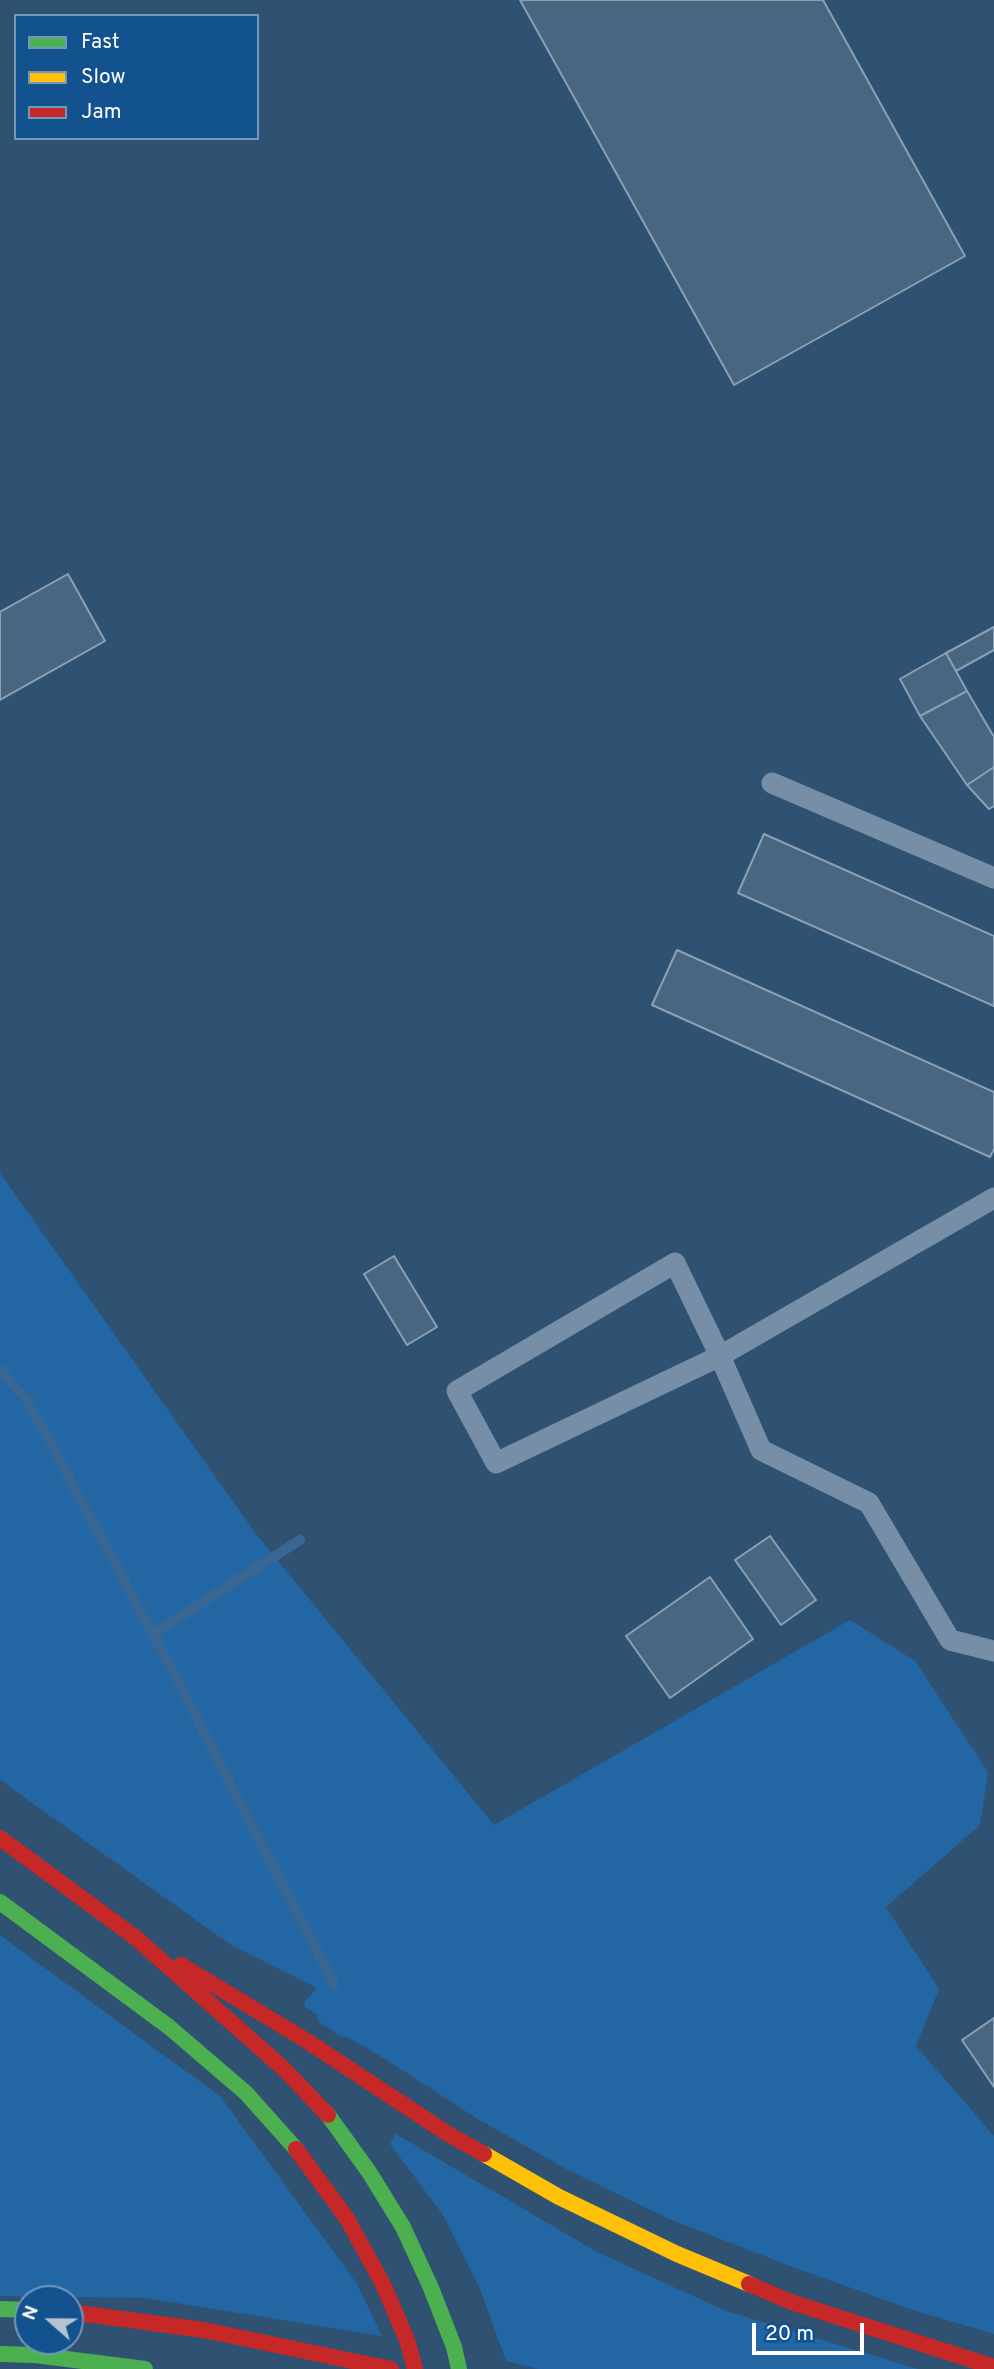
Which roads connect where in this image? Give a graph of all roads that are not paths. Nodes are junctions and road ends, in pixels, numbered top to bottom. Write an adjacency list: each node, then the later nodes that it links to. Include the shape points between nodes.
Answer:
1 (772, 783): 2 (lane)
2 (994, 877)
3 (994, 1198): 4 (lane)
4 (720, 1356): 4 (lane, via 675,1263 457,1391 496,1463); 5 (lane, via 761,1450 869,1503 950,1640)
5 (994, 1651)
6 (0, 1838): 8 (main road)
7 (0, 1902): 14 (main road, via 169,2027 246,2093 300,2154 346,2217 383,2284)
8 (136, 1938): 11 (main road, via 307,2041 448,2134 559,2197 791,2302); 15 (main road, via 284,2069 330,2117 403,2227 431,2288)
9 (84, 2314): 13 (main road, via 204,2330)
10 (0, 2354): 12 (main road)
11 (994, 2367)
12 (145, 2369)
13 (391, 2369)
14 (415, 2369)
15 (459, 2369)

